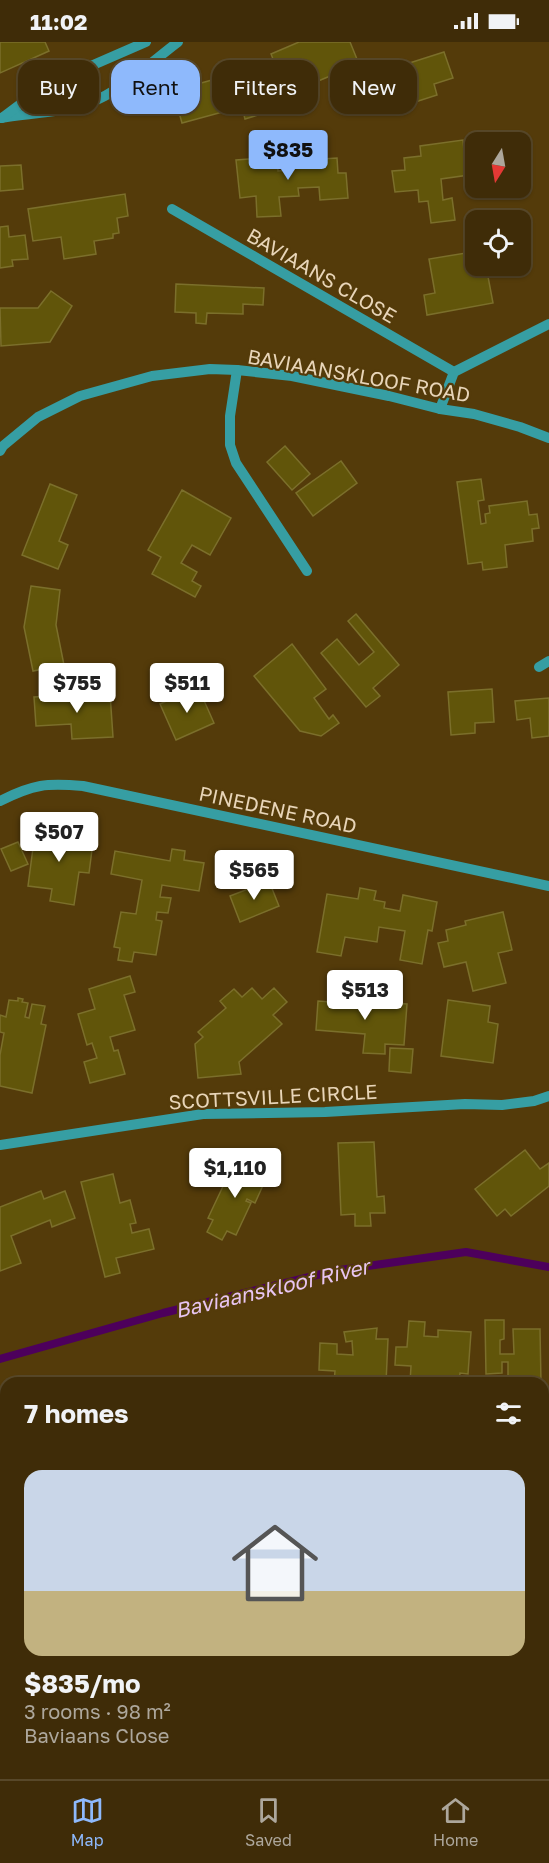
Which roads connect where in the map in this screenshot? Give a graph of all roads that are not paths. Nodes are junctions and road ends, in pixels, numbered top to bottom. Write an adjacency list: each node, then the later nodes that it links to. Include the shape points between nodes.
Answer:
1 (146, 42): 3 (street, via 34,94)
2 (178, 42): 3 (street, via 111,93 92,102)
3 (1, 118)
4 (172, 209): 7 (street, BAVIAANS CLOSE)
5 (549, 324): 7 (street)
6 (237, 370): 8 (street, BAVIAANSKLOOF ROAD, via 292,376); 10 (street, BAVIAANSKLOOF ROAD, via 152,376 80,396 38,417); 11 (street, via 230,416 230,445 236,463)
7 (454, 372): 8 (street)
8 (440, 409): 9 (street, BAVIAANSKLOOF ROAD, via 474,414)
9 (549, 438)
10 (0, 451)
11 (308, 572)
12 (0, 801): 13 (street, PINEDENE ROAD, via 43,785 83,786)
13 (549, 886)
14 (549, 1096): 15 (street, SCOTTSVILLE CIRCLE, via 502,1106 203,1114)
15 (0, 1145)

